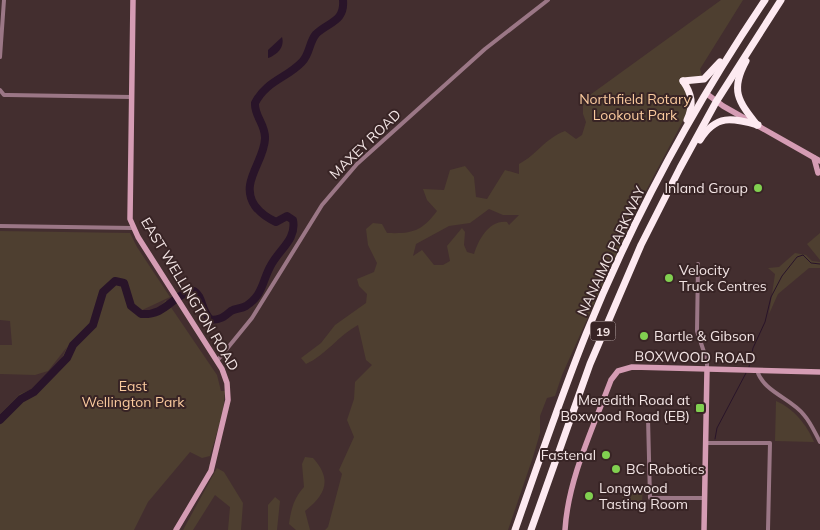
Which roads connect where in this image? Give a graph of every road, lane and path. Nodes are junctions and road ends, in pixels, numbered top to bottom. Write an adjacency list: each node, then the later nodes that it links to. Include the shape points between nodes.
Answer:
1 (4, 0): 8 (street)
2 (133, 0): 11 (street, EAST WELLINGTON ROAD)
3 (548, 0): 21 (street, MAXEY ROAD, via 485,49 357,164 322,205 252,318)
4 (760, 0): 18 (highway, via 710,76 683,81 692,99 690,114 640,210)
5 (765, 0): 10 (highway, NANAIMO PARKWAY / 19)
6 (781, 0): 12 (highway, NANAIMO PARKWAY / 19)
7 (785, 0): 13 (highway, via 750,54 737,82 740,103)
8 (0, 57)
9 (0, 90): 11 (street, via 4,95)
10 (707, 94): 12 (street); 18 (highway, NANAIMO PARKWAY / 19)
11 (131, 97): 17 (street, EAST WELLINGTON ROAD, via 130,214)
12 (716, 102): 13 (street); 19 (highway, NANAIMO PARKWAY / 19)
13 (758, 125): 14 (street); 19 (highway, via 727,119 707,129)
14 (817, 159): 15 (street)
15 (820, 172)
16 (0, 226): 17 (street)
17 (134, 228): 21 (street, EAST WELLINGTON ROAD)
18 (633, 232): 31 (highway, NANAIMO PARKWAY / 19, via 587,332)
19 (641, 245): 32 (highway, NANAIMO PARKWAY / 19, via 590,364)
20 (698, 264): 22 (street, via 697,331)
21 (217, 361): 30 (street, EAST WELLINGTON ROAD, via 228,386 225,418 207,480)
22 (707, 369): 23 (street, BOXWOOD ROAD); 28 (street); 33 (street, BOXWOOD ROAD, via 632,367 614,375 576,475)
23 (758, 370): 24 (street, BOXWOOD ROAD); 26 (street, via 759,378 766,386 788,399)
24 (820, 372)
25 (648, 418): 29 (street, via 650,498)
26 (818, 435): 27 (street)
27 (820, 442)
28 (705, 444): 29 (street); 35 (street, via 770,443)
29 (704, 498): 34 (street)
30 (176, 530)
31 (515, 530)
32 (531, 530)
33 (565, 530)
34 (704, 530)
35 (768, 530)

